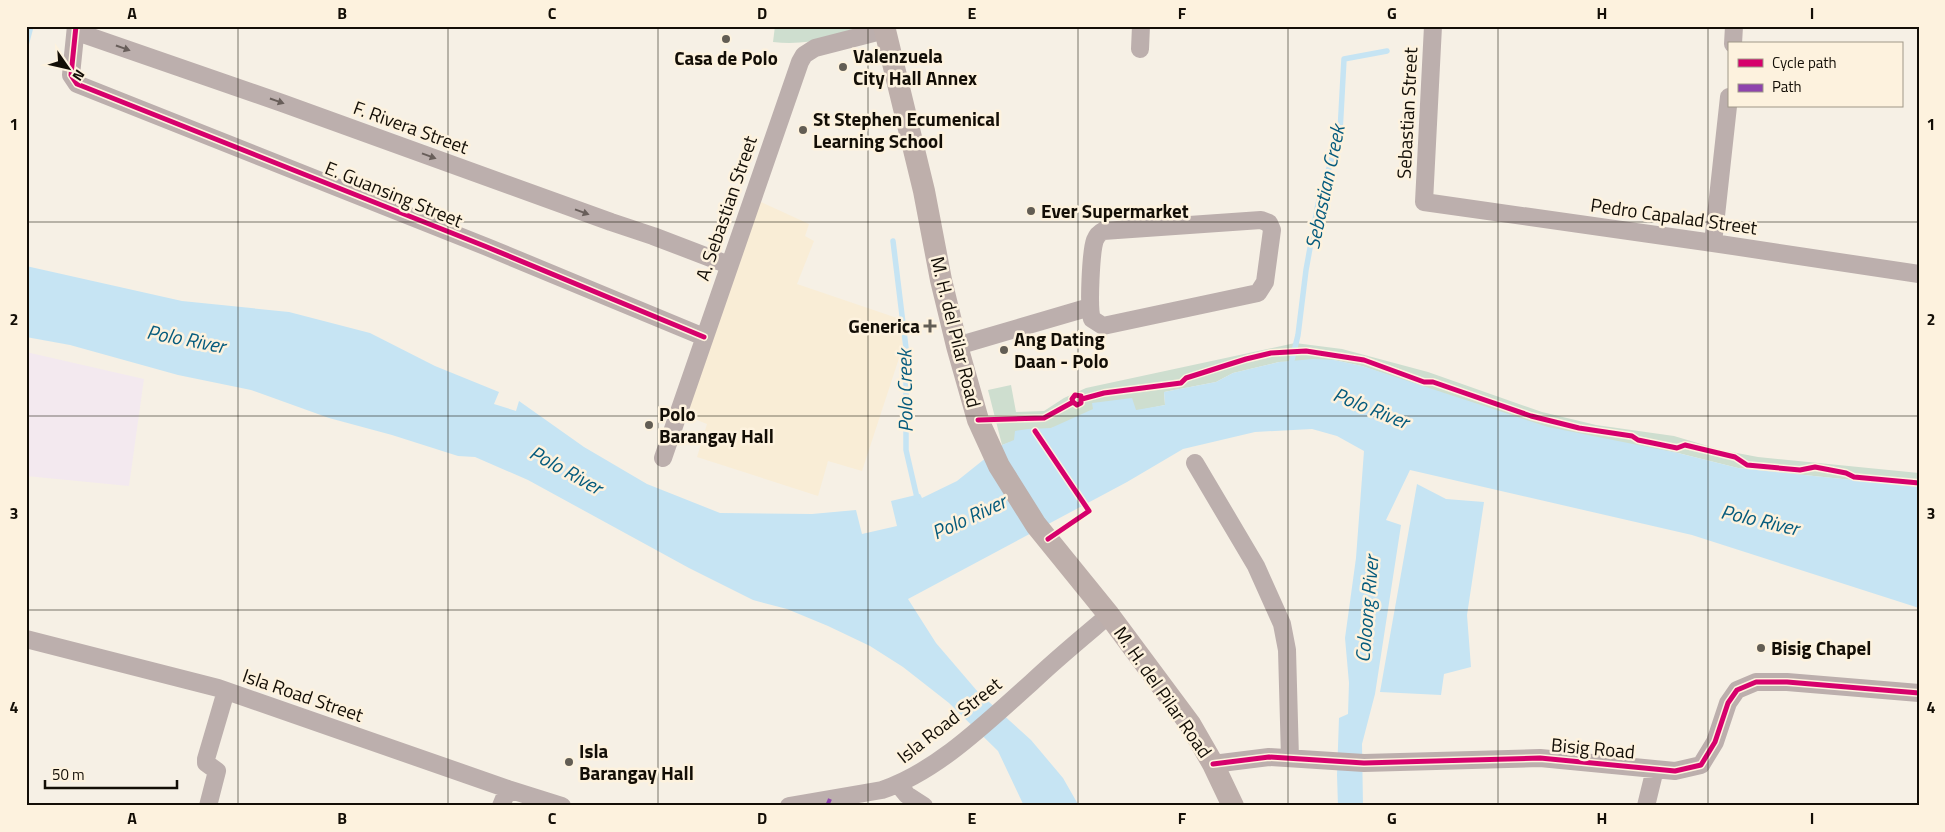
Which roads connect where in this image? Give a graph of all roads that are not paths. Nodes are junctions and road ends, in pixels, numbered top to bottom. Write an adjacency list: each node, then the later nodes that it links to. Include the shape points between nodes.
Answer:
1 (1141, 26): 7 (street)
2 (1432, 26): 9 (street, Sebastian Street)
3 (1734, 26): 6 (street)
4 (885, 28): 11 (street, A. Sebastian Street, via 810,50 800,62); 15 (main road, M. H. del Pilar Road)
5 (77, 29): 11 (street, F. Rivera Street, one-way to 11); 14 (street, E. Guansing Street, via 70,68 73,80 82,87 488,247)
6 (1733, 42)
7 (1140, 50)
8 (1728, 106): 10 (street)
9 (1424, 202): 10 (street, Pedro Capalad Street)
10 (1713, 243): 12 (street, Pedro Capalad Street)
11 (729, 265): 14 (street, A. Sebastian Street)
12 (1919, 274)
13 (1090, 307): 13 (street, via 1092,318 1103,326 1258,293 1265,282 1271,226 1262,220 1103,231 1098,234 1094,246); 15 (street)
14 (704, 337): 16 (street, A. Sebastian Street)
15 (957, 346): 18 (main road, M. H. del Pilar Road, via 978,420 999,466 1036,525)
16 (663, 458)
17 (1195, 463): 22 (street, via 1256,566 1282,624 1287,650)
18 (1109, 615): 23 (main road, M. H. del Pilar Road, via 1190,724); 25 (street, Isla Road Street)
19 (26, 639): 20 (street, Isla Road Street)
20 (226, 691): 26 (street, Isla Road Street); 28 (street, via 206,759 206,763 216,771)
21 (1919, 693): 24 (street, Bisig Road, via 1756,682 1737,690 1728,703 1715,742 1702,765 1675,771)
22 (1290, 758): 23 (street, Bisig Road, via 1269,757); 24 (street, Bisig Road, via 1364,763 1540,758)
23 (1213, 764): 32 (main road, M. H. del Pilar Road)
24 (1655, 769): 33 (street)
25 (903, 790): 27 (street, Isla Road Street, via 882,790); 31 (street)
26 (504, 798): 29 (street, Isla Road Street)
27 (828, 803): 30 (street, Isla Road Street)
28 (208, 806)
29 (562, 806)
30 (788, 806)
31 (924, 806)
32 (1233, 806)
33 (1646, 806)

